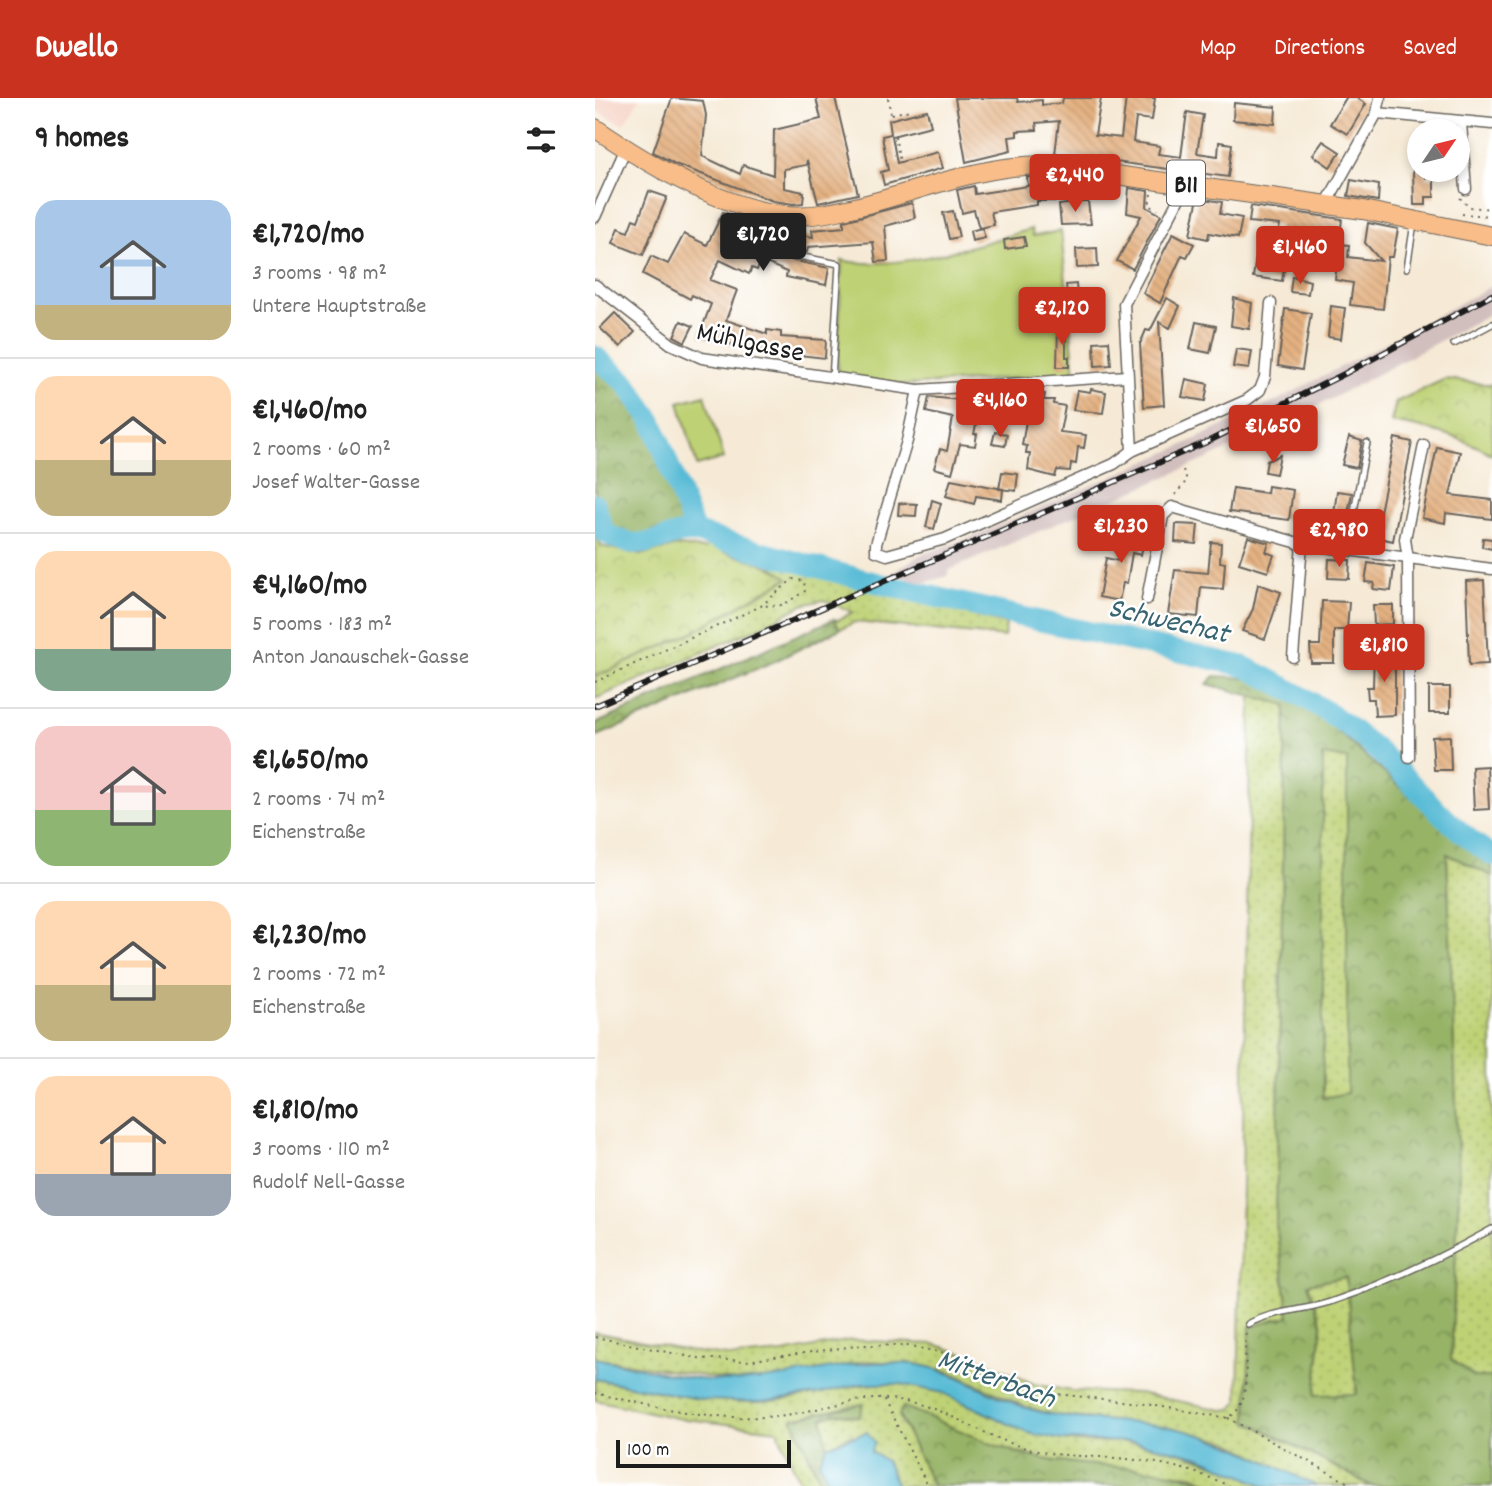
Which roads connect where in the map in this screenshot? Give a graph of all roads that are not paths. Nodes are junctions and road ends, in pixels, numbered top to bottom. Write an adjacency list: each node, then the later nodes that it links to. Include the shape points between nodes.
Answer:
1 (1380, 98): 2 (street)
2 (1377, 113): 3 (street); 11 (street)
3 (1427, 119)
4 (1470, 123): 5 (street)
5 (1492, 124)
6 (595, 128): 7 (main road, B11)
7 (626, 148): 9 (main road, B11, via 693,185 739,204 787,215 846,209 1004,166 1045,165); 12 (street)
8 (1466, 182): 10 (street)
9 (1187, 183): 11 (main road, B11); 21 (street, via 1124,304)
10 (1466, 188)
11 (1326, 204): 13 (main road, B11)
12 (595, 217)
13 (1415, 220): 14 (main road, B11); 16 (lane)
14 (1492, 236)
15 (793, 255): 22 (lane, via 839,264)
16 (1407, 268)
17 (595, 285): 22 (street, Mühlgasse, via 671,344 702,358)
18 (1271, 303): 26 (street, via 1260,390)
19 (1492, 324): 20 (lane)
20 (1454, 344)
21 (1127, 376): 23 (street, Mühlgasse); 26 (street)
22 (832, 379): 23 (street, Mühlgasse)
23 (918, 390): 26 (street, via 876,544 876,551 887,555 945,539 1114,464)
24 (1367, 443): 28 (lane)
25 (1423, 445): 29 (street, via 1405,539)
26 (1132, 451)
27 (1302, 544): 28 (street); 31 (street, via 1172,508 1163,516); 32 (street)
28 (1347, 548): 29 (street)
29 (1408, 559): 30 (street); 33 (street)
30 (1492, 569)
31 (1147, 599)
32 (1293, 657)
33 (1409, 757)
34 (1492, 1229): 35 (lane, via 1365,1291 1315,1307 1266,1314)
35 (1248, 1324)

